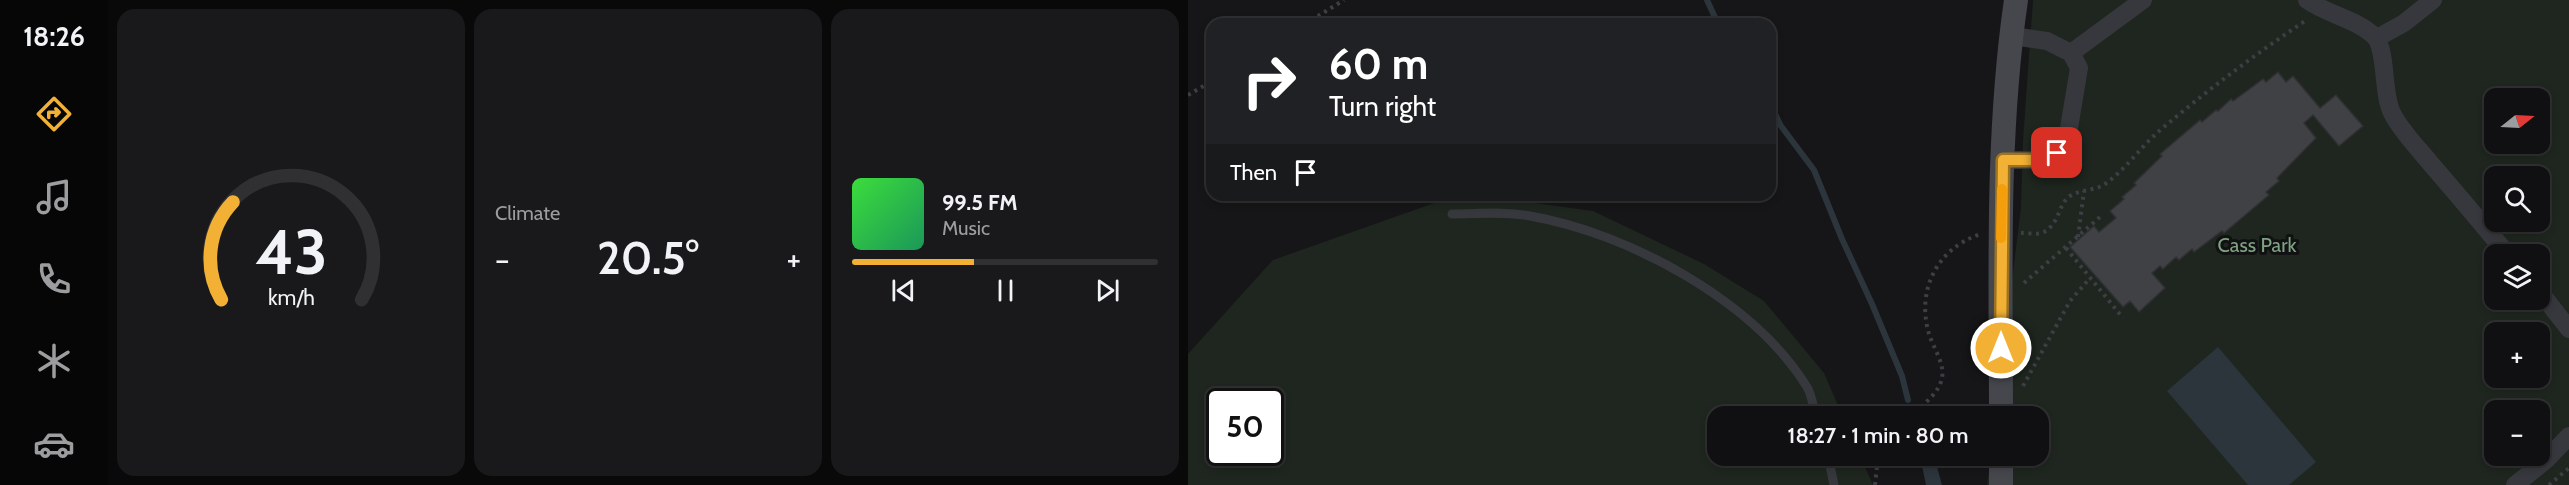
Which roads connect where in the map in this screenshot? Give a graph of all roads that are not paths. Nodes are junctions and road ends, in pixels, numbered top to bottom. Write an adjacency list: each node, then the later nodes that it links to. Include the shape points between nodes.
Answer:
1 (2016, 0): 5 (main road)
2 (2433, 0): 6 (street)
3 (2134, 3): 7 (street)
4 (2314, 5): 6 (street, via 2356,24)
5 (2012, 36): 7 (street, via 2047,41); 8 (main road)
6 (2377, 39): 10 (street, via 2392,113)
7 (2071, 53): 8 (street, via 2079,68 2068,134 2057,153 2034,160)
8 (2003, 160): 14 (main road)
9 (1452, 214): 13 (lane, via 1529,215 1610,237 1703,284 1761,329 1808,388)
10 (2499, 244)
11 (2550, 305): 12 (street)
12 (2569, 329)
13 (1813, 406)
14 (2001, 406)
15 (2569, 436): 20 (street)
16 (1830, 466): 18 (lane)
17 (2001, 466): 19 (main road)
18 (1834, 485)
19 (2001, 485)
20 (2515, 485)

